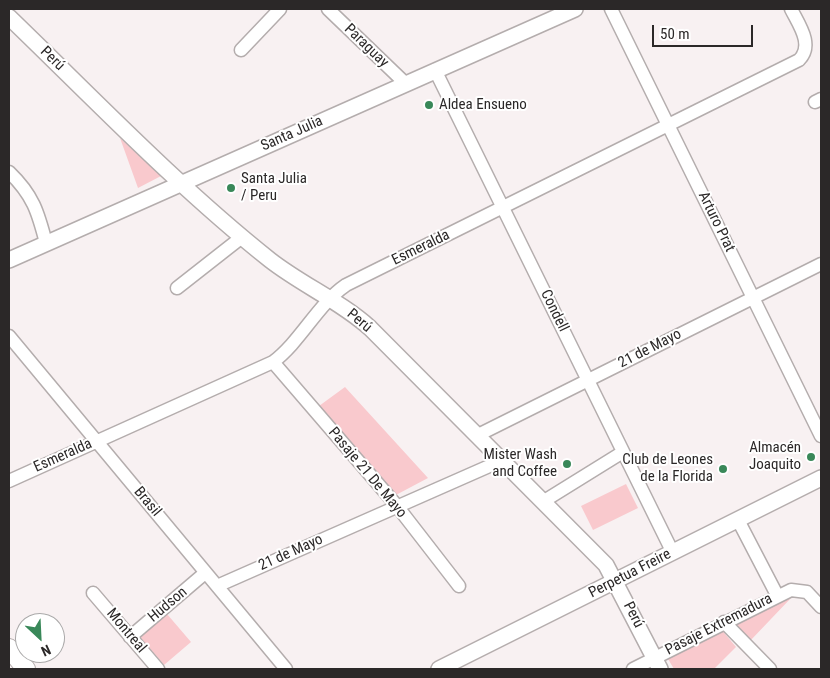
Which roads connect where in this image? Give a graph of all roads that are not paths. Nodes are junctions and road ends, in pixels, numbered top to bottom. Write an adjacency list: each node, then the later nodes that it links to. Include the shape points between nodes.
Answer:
1 (280, 9): 7 (street)
2 (328, 9): 9 (street, Paraguay)
3 (575, 9): 8 (street, Santa Julia)
4 (611, 9): 10 (street, Arturo Prat)
5 (792, 9): 10 (street, Esmeralda, via 806,42 806,50 799,60)
6 (9, 17): 12 (street, Perú)
7 (241, 50)
8 (435, 70): 9 (street, Santa Julia); 13 (street, Condell)
9 (405, 83): 12 (street, Santa Julia)
10 (668, 125): 13 (street, Esmeralda); 19 (street, Arturo Prat)
11 (9, 172): 15 (street, via 33,201)
12 (182, 183): 14 (street, Perú); 15 (street, Santa Julia)
13 (502, 207): 20 (street, Esmeralda, via 346,285); 23 (street, Condell)
14 (242, 237): 18 (street); 20 (street, Perú, via 285,271)
15 (46, 243): 16 (street, Santa Julia)
16 (9, 260)
17 (821, 264): 19 (street, 21 de Mayo)
18 (177, 288)
19 (754, 298): 23 (street, 21 de Mayo); 25 (street, Arturo Prat)
20 (330, 299): 22 (street, Esmeralda); 24 (street, Perú, via 370,328)
21 (9, 336): 26 (street, Brasil)
22 (273, 362): 26 (street, Esmeralda); 32 (street, Pasaje 21 De Mayo)
23 (588, 380): 24 (street, 21 de Mayo); 27 (street, Condell)
24 (478, 435): 28 (street, Perú)
25 (821, 436)
26 (96, 441): 30 (street, Esmeralda); 35 (street, Brasil)
27 (623, 452): 31 (street); 34 (street, Condell)
28 (503, 460): 31 (street, Perú); 32 (street, 21 de Mayo)
29 (821, 478): 33 (street, Perpetua Freire)
30 (9, 481)
31 (544, 500): 36 (street, Perú, via 602,559)
32 (397, 506): 37 (street, 21 de Mayo); 38 (street, Pasaje 21 De Mayo)
33 (738, 520): 34 (street, Perpetua Freire); 40 (street)
34 (673, 553): 36 (street, Perpetua Freire)
35 (205, 572): 37 (street, Brasil); 43 (street, Hudson)
36 (616, 581): 45 (street, Perú); 49 (street, Perpetua Freire)
37 (217, 586): 48 (street, Brasil)
38 (459, 586)
39 (94, 593): 43 (street, Montreal)
40 (777, 595): 41 (street, Pasaje Extremadura, via 791,590 807,592); 42 (street, Pasaje Extremadura)
41 (821, 607)
42 (724, 622): 45 (street, Pasaje Extremadura); 51 (street)
43 (130, 637): 47 (street, Montreal)
44 (9, 648): 46 (main road)
45 (658, 664): 50 (street, Pasaje Extremadura)
46 (26, 669)
47 (158, 669)
48 (286, 669)
49 (439, 669)
50 (632, 669)
51 (770, 669)

